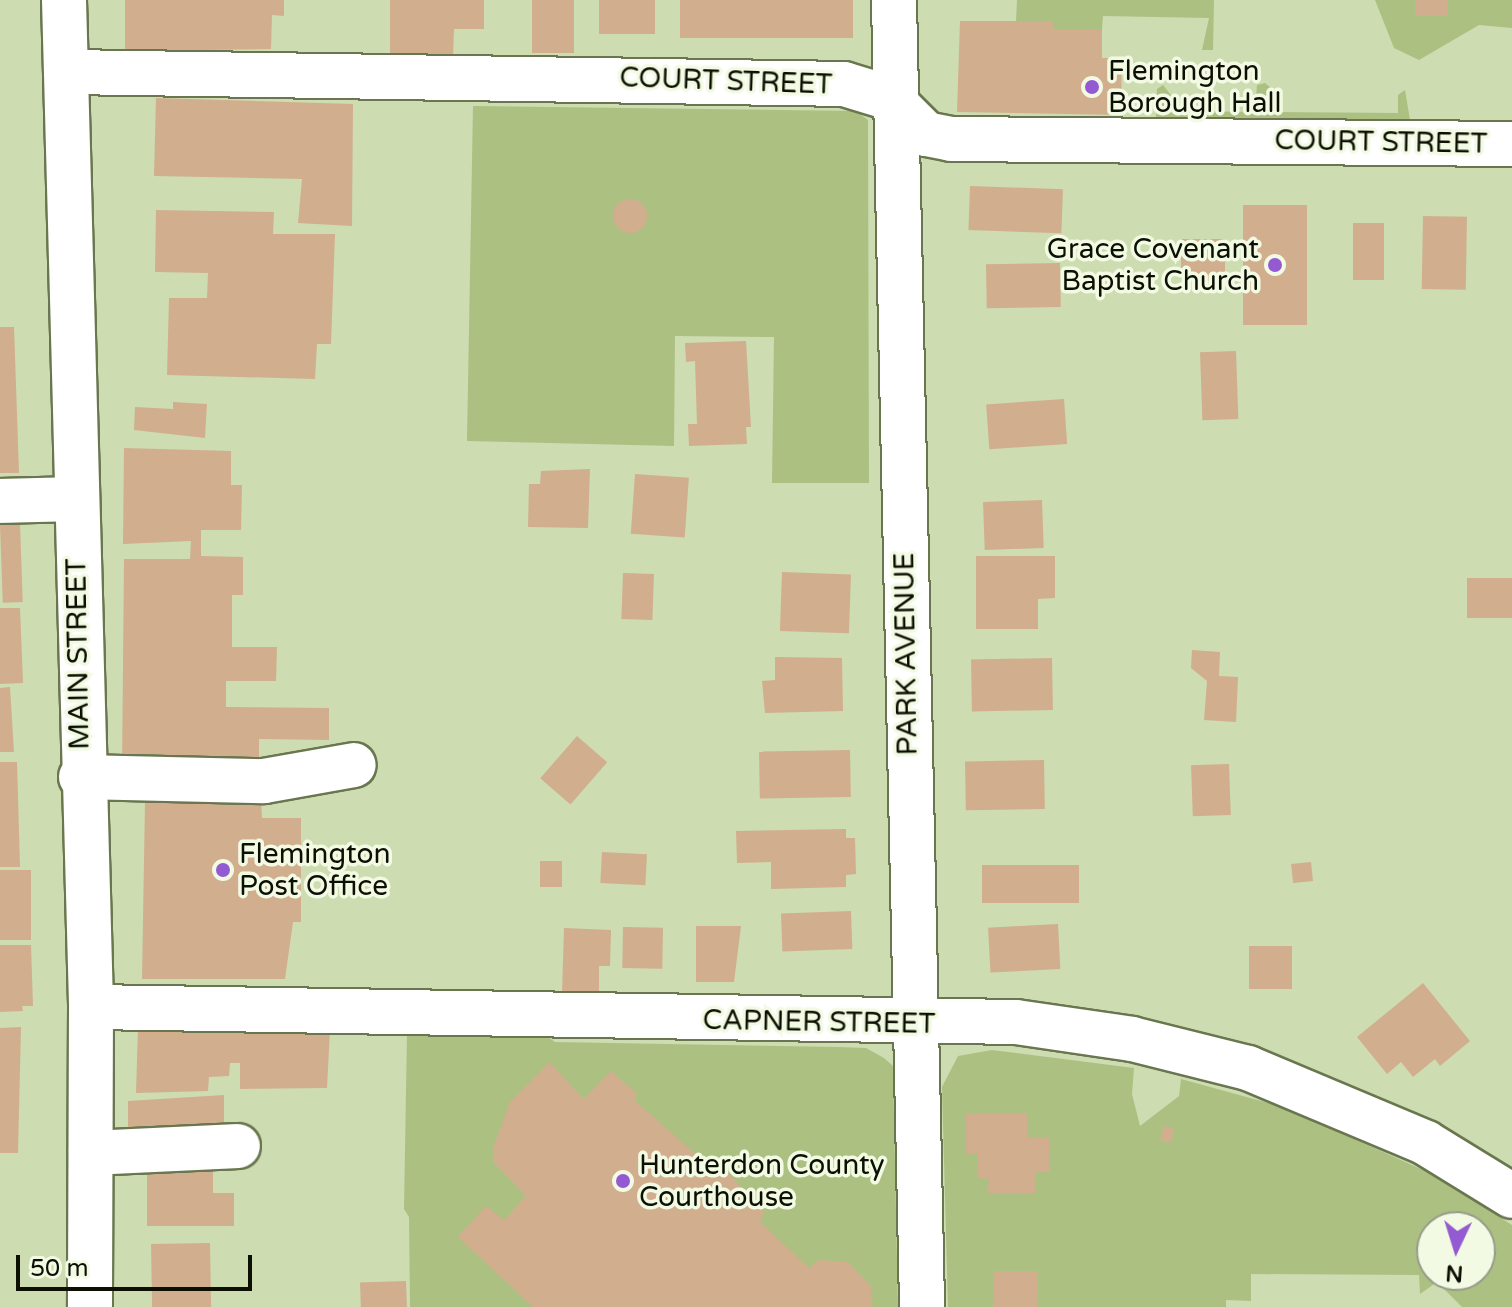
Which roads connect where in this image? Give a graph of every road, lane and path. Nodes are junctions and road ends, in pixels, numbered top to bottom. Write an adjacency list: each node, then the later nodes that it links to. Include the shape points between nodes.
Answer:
1 (64, 0): 3 (street, MAIN STREET)
2 (894, 0): 4 (street, PARK AVENUE)
3 (67, 72): 4 (street, COURT STREET, via 844,84 890,98); 6 (street, MAIN STREET)
4 (898, 108): 5 (street, COURT STREET, via 926,134 951,139); 11 (street, PARK AVENUE)
5 (1512, 144)
6 (75, 499): 7 (street); 9 (street, MAIN STREET)
7 (0, 501)
8 (354, 765): 9 (street, via 264,781)
9 (81, 777): 10 (street, MAIN STREET)
10 (91, 1007): 11 (street, CAPNER STREET); 13 (street, MAIN STREET)
11 (914, 1024): 14 (street, CAPNER STREET, via 1032,1024 1132,1039 1248,1068 1426,1143); 16 (street, PARK AVENUE)
12 (238, 1146): 13 (street)
13 (91, 1153): 15 (street, MAIN STREET)
14 (1512, 1196)
15 (86, 1297)
16 (922, 1307)

